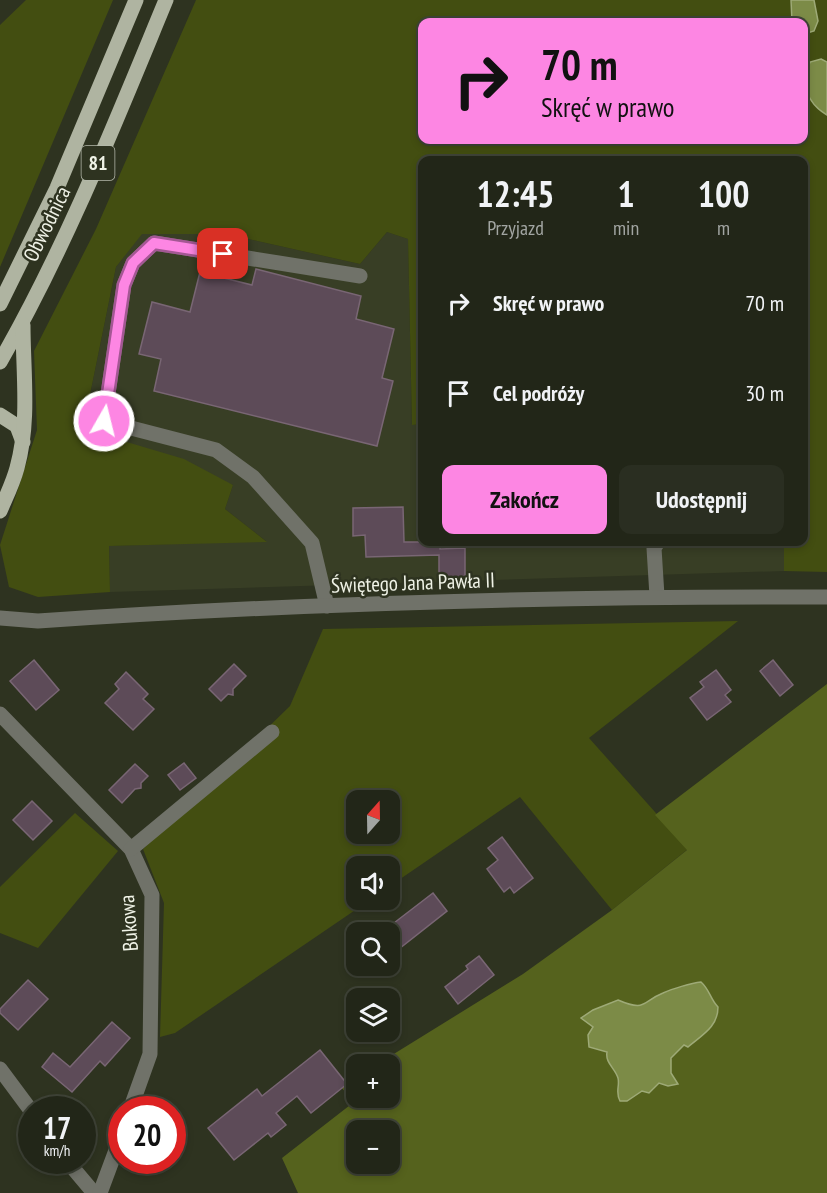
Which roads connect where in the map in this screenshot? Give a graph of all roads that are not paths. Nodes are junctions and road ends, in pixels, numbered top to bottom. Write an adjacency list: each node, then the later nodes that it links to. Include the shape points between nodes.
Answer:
1 (136, 0): 4 (main road, Obwodnica / 81, via 57,188)
2 (166, 0): 6 (main road, Obwodnica / 81, via 80,207)
3 (360, 276): 14 (street, via 154,243 133,263 124,285 104,421 216,450 253,477 312,543)
4 (4, 293): 5 (main road, Obwodnica / 81)
5 (0, 304)
6 (23, 322): 7 (main road, Obwodnica / 81); 9 (main road)
7 (0, 362)
8 (0, 416): 9 (main road, via 17,426)
9 (23, 442): 10 (main road, via 17,470)
10 (0, 511)
11 (655, 546): 12 (street)
12 (657, 596): 13 (street, Świętego Jana Pawła II); 14 (street, Świętego Jana Pawła II)
13 (827, 597)
14 (327, 606): 15 (street, Świętego Jana Pawła II, via 38,621)
15 (0, 618)
16 (0, 714): 18 (street, Bukowa)
17 (272, 732): 18 (street)
18 (131, 849): 21 (street, Bukowa, via 152,895 150,1054)
19 (0, 1069): 20 (street)
20 (20, 1096)
21 (135, 1096)
22 (108, 1170): 25 (street)
23 (78, 1174): 24 (street)
24 (94, 1193)
25 (99, 1193)

